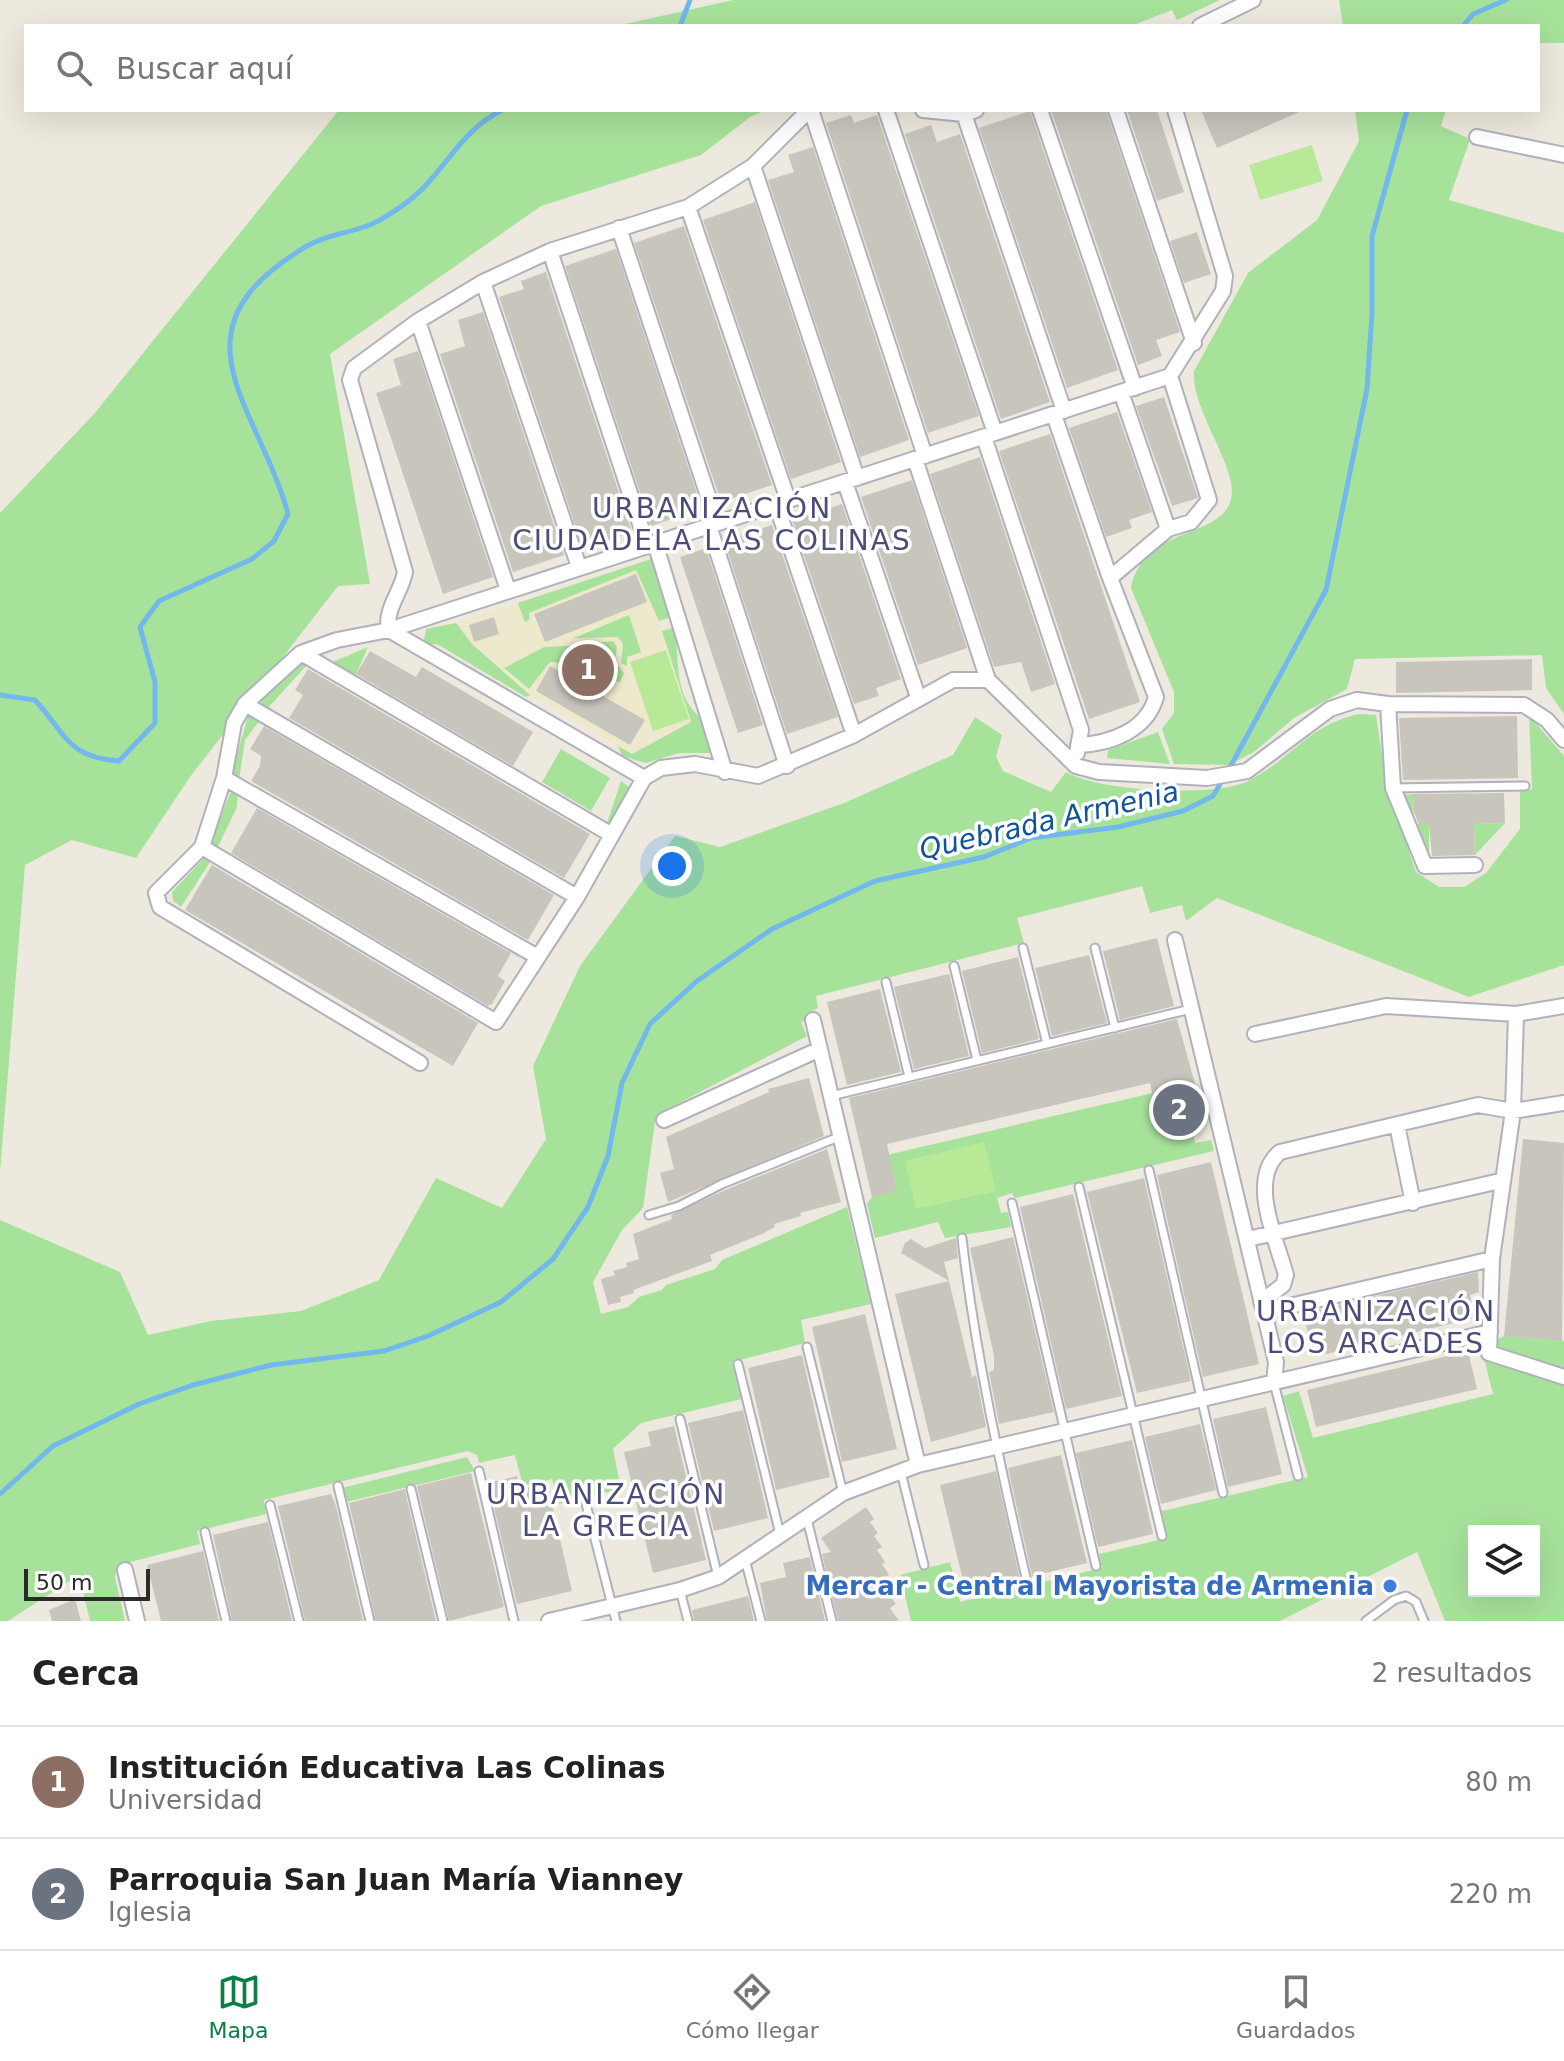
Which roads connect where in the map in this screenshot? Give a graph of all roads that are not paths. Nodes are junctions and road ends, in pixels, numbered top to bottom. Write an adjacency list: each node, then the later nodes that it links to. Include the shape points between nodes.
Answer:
1 (1253, 0): 2 (street)
2 (1204, 24)
3 (808, 112): 12 (street)
4 (811, 112): 23 (street)
5 (887, 112): 22 (street)
6 (970, 112): 21 (street)
7 (1041, 112): 20 (street)
8 (1117, 112): 18 (street)
9 (1176, 112): 18 (street, via 1225,276 1223,291)
10 (1477, 137): 11 (street)
11 (1564, 155)
12 (753, 166): 13 (street); 24 (street)
13 (688, 207): 14 (street); 25 (street)
14 (619, 228): 15 (street); 26 (street)
15 (550, 251): 16 (street); 28 (street)
16 (483, 282): 17 (street); 29 (street)
17 (418, 321): 31 (street); 32 (street, via 360,360 350,380 405,572)
18 (1194, 343): 19 (street)
19 (1170, 376): 20 (street); 27 (street, via 1209,500 1191,522)
20 (1128, 390): 21 (street); 27 (street)
21 (1059, 413): 22 (street); 30 (street)
22 (989, 435): 23 (street); 40 (street, via 1081,730)
23 (920, 458): 24 (street); 34 (street)
24 (851, 480): 25 (street); 35 (street)
25 (782, 502): 26 (street); 38 (street)
26 (713, 524): 28 (street); 41 (street)
27 (1168, 529): 30 (street)
28 (651, 544): 29 (street); 43 (street)
29 (579, 567): 31 (street)
30 (1110, 578): 40 (street, via 1156,697 1143,724 1096,745)
31 (508, 590): 32 (street)
32 (389, 630): 33 (street); 45 (street)
33 (301, 653): 36 (street); 48 (street)
34 (988, 680): 35 (street, via 953,680); 42 (street)
35 (918, 697): 38 (street)
36 (245, 704): 44 (street, via 234,723); 51 (street)
37 (1388, 704): 39 (street, via 1524,705); 42 (street, via 1357,700 1330,709 1247,771 1207,778); 47 (street)
38 (854, 735): 41 (street)
39 (1564, 740)
40 (1078, 745): 42 (street)
41 (787, 766): 43 (street, via 758,776)
42 (1076, 766)
43 (725, 772): 45 (street, via 695,764 661,768)
44 (224, 778): 49 (street); 55 (street)
45 (644, 778): 48 (street)
46 (1525, 786): 47 (lane)
47 (1393, 788): 50 (street, via 1425,866)
48 (612, 835): 51 (street)
49 (202, 847): 55 (street, via 496,1022); 67 (street, via 156,893 160,907)
50 (1475, 865)
51 (577, 897): 55 (street)
52 (1175, 940): 59 (street)
53 (1023, 948): 64 (lane)
54 (1095, 948): 62 (lane)
55 (536, 956)
56 (954, 966): 66 (lane)
57 (886, 982): 68 (lane)
58 (1564, 1006): 60 (street)
59 (1192, 1009): 62 (lane); 83 (street)
60 (1516, 1014): 63 (street, via 1386,1006); 71 (street)
61 (813, 1020): 65 (street)
62 (1115, 1028): 64 (lane)
63 (1255, 1034)
64 (1047, 1044): 66 (lane)
65 (820, 1049): 69 (street); 72 (street)
66 (977, 1060): 68 (lane)
67 (420, 1063)
68 (909, 1077): 69 (lane)
69 (831, 1096): 74 (street)
70 (1564, 1103): 71 (street)
71 (1513, 1111): 73 (street, via 1478,1105); 76 (street)
72 (664, 1120)
73 (1397, 1125): 79 (street); 81 (street, via 1280,1152 1271,1159 1264,1182)
74 (841, 1136): 80 (lane); 96 (street)
75 (1149, 1170): 91 (lane)
76 (1500, 1181): 79 (street); 84 (street)
77 (1079, 1187): 92 (lane)
78 (1012, 1203): 94 (lane)
79 (1413, 1203): 81 (street)
80 (649, 1215)
81 (1274, 1232): 83 (street); 85 (street, via 1286,1275)
82 (962, 1238): 95 (lane)
83 (1248, 1239): 85 (street)
84 (1492, 1259): 85 (street); 86 (street)
85 (1263, 1307): 90 (street, via 1276,1362)
86 (1490, 1332): 89 (street, via 1489,1353); 90 (street)
87 (807, 1347): 102 (lane)
88 (738, 1364): 109 (lane)
89 (1564, 1377)
90 (1274, 1383): 91 (street); 99 (lane)
91 (1201, 1402): 92 (street); 103 (lane)
92 (1134, 1417): 94 (street); 108 (lane)
93 (680, 1419): 114 (lane)
94 (1065, 1432): 95 (street); 112 (lane)
95 (996, 1447): 96 (street); 115 (lane)
96 (918, 1465): 98 (street)
97 (479, 1471): 124 (lane)
98 (901, 1472): 102 (street); 111 (lane)
99 (1298, 1476)
100 (338, 1486): 122 (lane)
101 (411, 1489): 123 (lane)
102 (843, 1493): 106 (street)
103 (1223, 1493)
104 (585, 1500): 117 (lane)
105 (270, 1505): 121 (lane)
106 (807, 1519): 109 (street); 128 (lane)
107 (205, 1532): 120 (lane)
108 (1162, 1536)
109 (781, 1537): 110 (street)
110 (745, 1559): 114 (street); 127 (lane)
111 (924, 1565)
112 (1096, 1566)
113 (125, 1570): 119 (street)
114 (718, 1577): 116 (street)
115 (1027, 1582)
116 (680, 1590): 117 (street); 126 (lane)
117 (614, 1614): 125 (street)
118 (1380, 1617): 129 (lane); 130 (lane, via 1406,1596 1416,1602)
119 (137, 1621)
120 (226, 1621)
121 (299, 1621)
122 (370, 1621)
123 (443, 1621)
124 (514, 1621)
125 (549, 1621)
126 (688, 1621)
127 (761, 1621)
128 (832, 1621)
129 (1366, 1621)
130 (1424, 1621)

